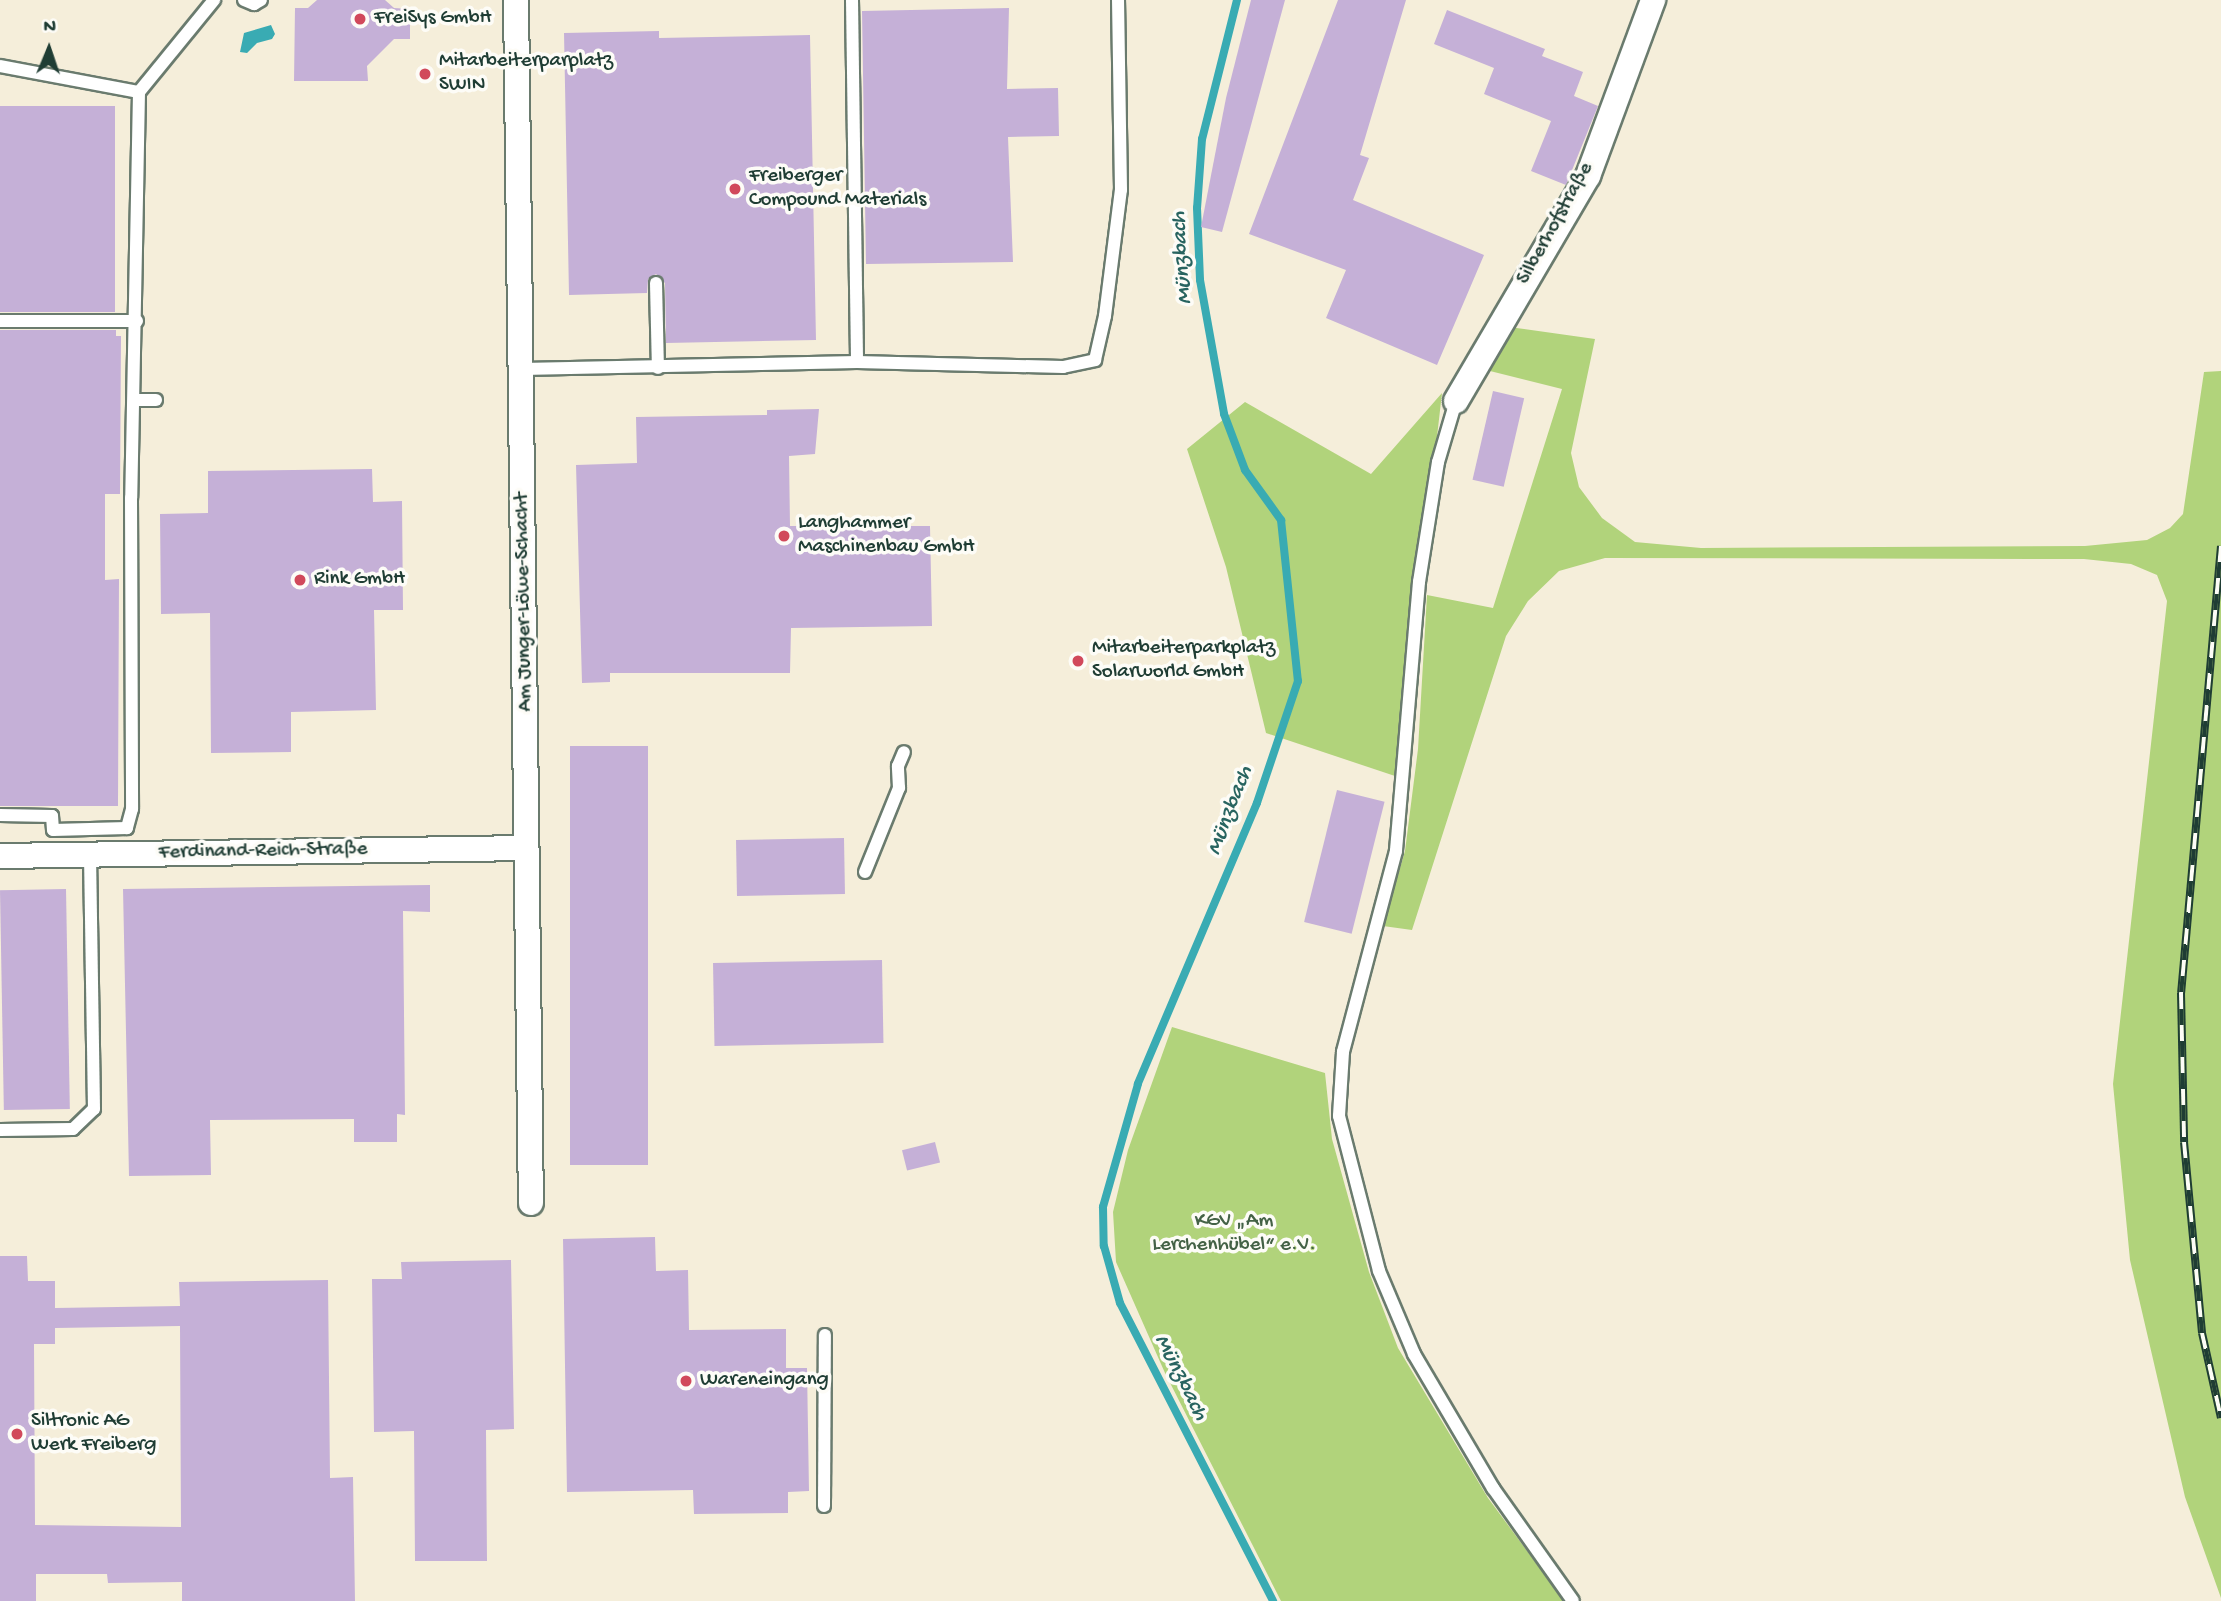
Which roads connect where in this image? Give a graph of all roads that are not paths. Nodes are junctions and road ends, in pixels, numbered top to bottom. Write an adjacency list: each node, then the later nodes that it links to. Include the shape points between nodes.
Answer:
1 (214, 0): 9 (lane)
2 (244, 0): 3 (lane, via 254,4)
3 (261, 0)
4 (516, 0): 15 (street, Am Junger-Löwe-Schacht)
5 (852, 0): 13 (lane)
6 (1118, 0): 13 (lane, via 1121,190 1095,360 1063,367)
7 (1653, 0): 18 (street, Silberhofstraße, via 1588,176)
8 (0, 66): 9 (lane)
9 (139, 92): 12 (lane)
10 (656, 283): 14 (lane)
11 (0, 321): 12 (lane)
12 (137, 321): 16 (lane)
13 (857, 362): 14 (lane)
14 (658, 368): 15 (lane)
15 (522, 369): 21 (street, Am Junger-Löwe-Schacht)
16 (135, 400): 17 (lane); 20 (lane, via 132,809 127,828 53,830 52,816)
17 (156, 400)
18 (1456, 401): 29 (lane, via 1438,462 1419,582 1396,851 1343,1052 1339,1116 1379,1271 1414,1354 1493,1488)
19 (904, 752): 24 (lane, via 898,766 899,788)
20 (0, 815)
21 (526, 848): 22 (street, Ferdinand-Reich-Straße); 26 (street, Am Junger-Löwe-Schacht)
22 (90, 855): 23 (street, Ferdinand-Reich-Straße); 25 (lane, via 94,1109 73,1129)
23 (0, 856)
24 (865, 872)
25 (0, 1130)
26 (531, 1203)
27 (825, 1335): 28 (lane)
28 (824, 1506)
29 (1573, 1601)

